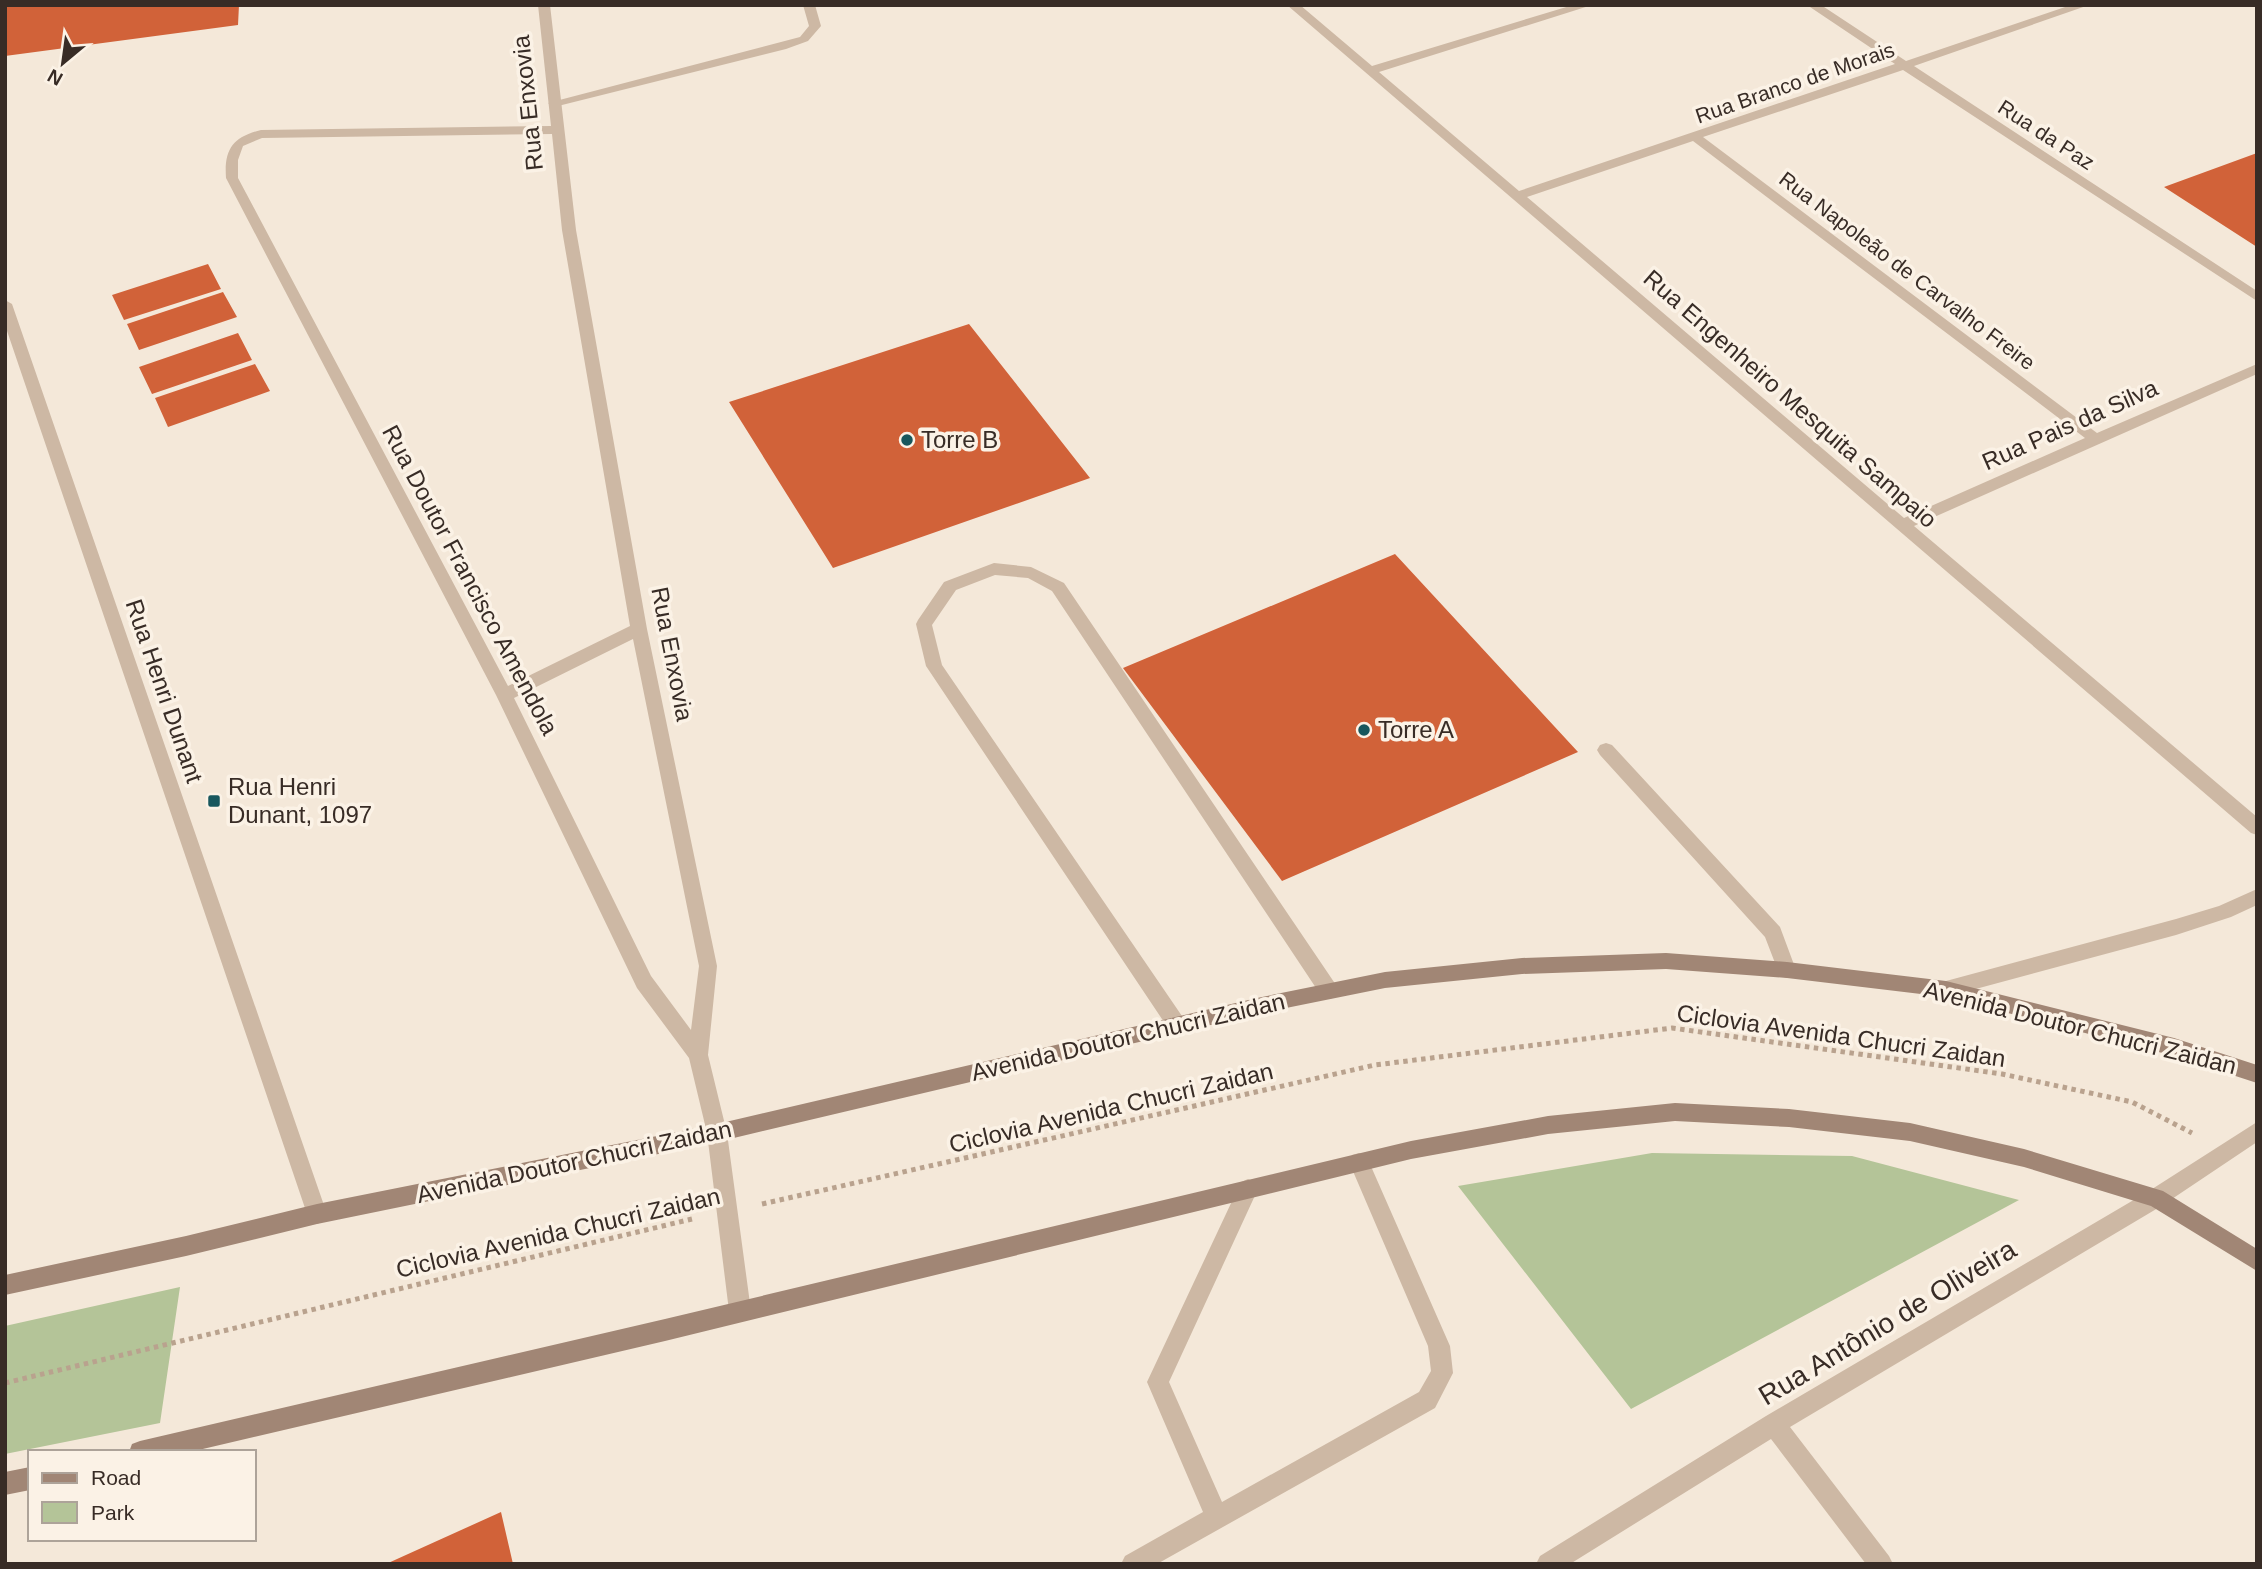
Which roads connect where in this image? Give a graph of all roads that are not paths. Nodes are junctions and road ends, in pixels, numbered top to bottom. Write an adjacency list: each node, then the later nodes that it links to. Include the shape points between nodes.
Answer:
1 (544, 5): 9 (street, Rua Enxovia)
2 (809, 5): 9 (street, via 815,26 804,39)
3 (1293, 5): 8 (street, Rua Engenheiro Mesquita Sampaio)
4 (1586, 5): 8 (street)
5 (1813, 5): 7 (street, Rua da Paz)
6 (2083, 5): 7 (street, Rua Branco de Morais)
7 (1906, 66): 11 (street, Rua Branco de Morais); 13 (street, Rua da Paz)
8 (1370, 71): 12 (street, Rua Engenheiro Mesquita Sampaio)
9 (554, 103): 10 (street, Rua Enxovia)
10 (558, 130): 18 (street, Rua Enxovia, via 569,230); 19 (street, Rua Doutor Francisco Amendola, via 261,134 243,140 232,152 237,190)
11 (1695, 137): 12 (street, Rua Branco de Morais); 16 (street, Rua Napoleão de Carvalho Freire)
12 (1518, 196): 17 (street, Rua Engenheiro Mesquita Sampaio)
13 (2257, 298)
14 (5, 304): 34 (street, Rua Henri Dunant)
15 (2257, 368): 16 (street, Rua Pais da Silva)
16 (2094, 438): 17 (street, Rua Pais da Silva)
17 (1902, 525): 21 (street, Rua Engenheiro Mesquita Sampaio)
18 (639, 629): 19 (street); 27 (street, Rua Enxovia, via 708,965)
19 (505, 695): 27 (street, Rua Doutor Francisco Amendola, via 644,982)
20 (1606, 750): 23 (street, via 1773,933)
21 (2257, 828)
22 (2257, 897): 24 (street, via 2176,927)
23 (1787, 970): 24 (main road, Avenida Doutor Chucri Zaidan); 25 (main road, Avenida Doutor Chucri Zaidan, via 1666,961 1522,966 1385,980)
24 (1946, 989): 28 (main road, Avenida Doutor Chucri Zaidan, via 2174,1047)
25 (1329, 992): 26 (main road, Avenida Doutor Chucri Zaidan); 26 (street, via 1058,587 1031,573 993,569 950,586 924,624 934,666)
26 (1178, 1025): 30 (main road, Avenida Doutor Chucri Zaidan)
27 (698, 1055): 30 (street, Rua Enxovia)
28 (2257, 1074)
29 (2257, 1131): 33 (street, Rua Antônio de Oliveira)
30 (717, 1133): 34 (main road, Avenida Doutor Chucri Zaidan); 37 (street, Rua Enxovia)
31 (1359, 1163): 32 (main road); 33 (main road, via 1548,1125 1675,1112 1789,1118 1910,1132 2024,1158); 42 (street, via 1439,1346 1442,1373 1427,1400)
32 (1248, 1189): 37 (main road); 42 (street, via 1158,1382)
33 (2156, 1198): 35 (main road); 38 (street, Rua Antônio de Oliveira)
34 (317, 1214): 36 (main road, Avenida Doutor Chucri Zaidan)
35 (2257, 1261)
36 (5, 1285)
37 (740, 1311): 39 (main road)
38 (1774, 1424): 44 (street, Rua Antônio de Oliveira); 45 (street)
39 (149, 1450)
40 (28, 1478): 41 (main road)
41 (5, 1484)
42 (1217, 1517): 43 (street)
43 (1133, 1564)
44 (1548, 1564)
45 (1881, 1564)

